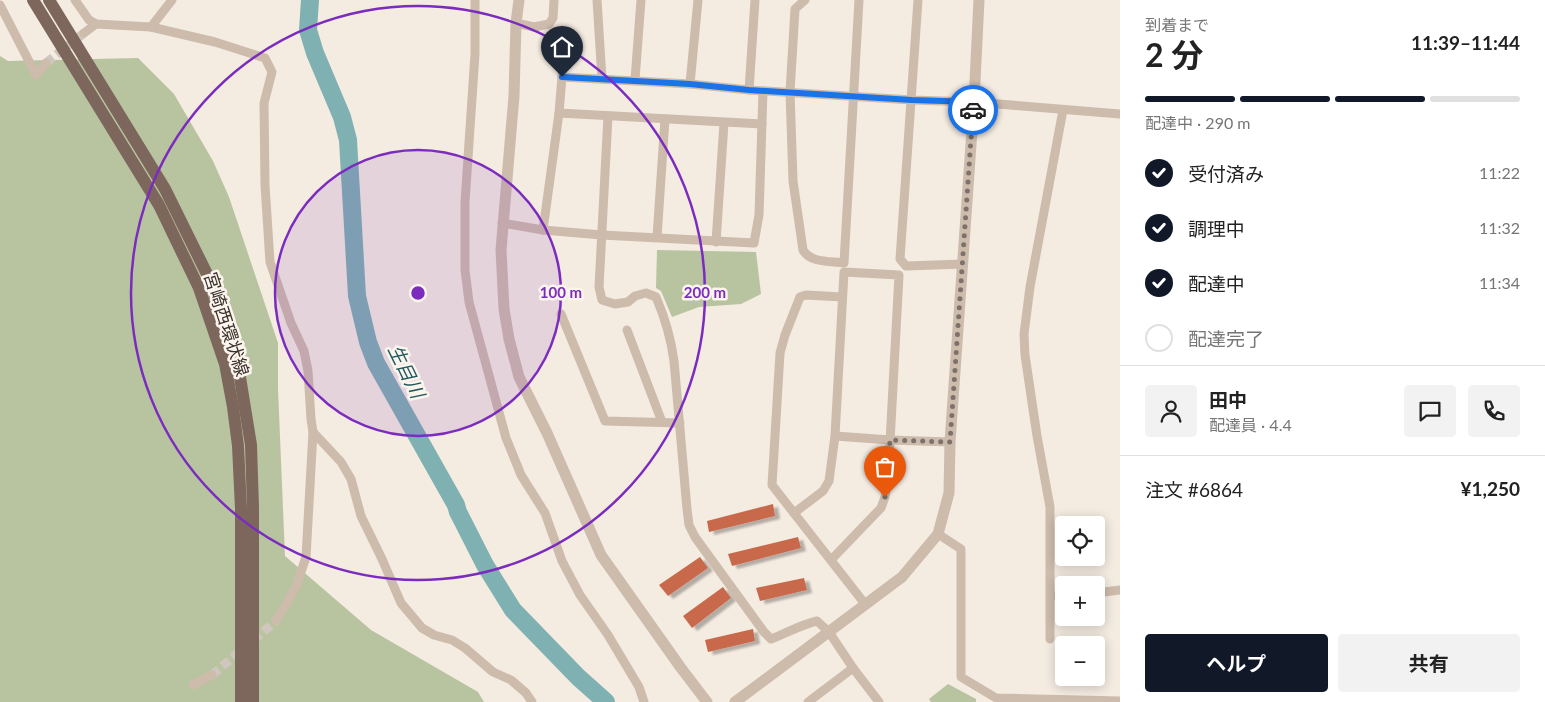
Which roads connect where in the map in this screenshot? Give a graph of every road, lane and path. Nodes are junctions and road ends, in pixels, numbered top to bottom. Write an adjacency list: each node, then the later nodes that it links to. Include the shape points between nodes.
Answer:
1 (33, 0): 71 (main road, 宮崎西環状線, via 160,205 200,288 225,364 238,446 241,509)
2 (49, 0): 72 (main road, 宮崎西環状線, via 165,189 207,274 230,338 251,444 254,507)
3 (74, 0): 18 (street)
4 (172, 0): 19 (street)
5 (476, 0): 74 (street, via 476,54 465,202 465,270 471,310 516,465 545,513 562,561 580,595 608,634 639,686)
6 (519, 0): 17 (street)
7 (554, 0): 17 (street, via 553,18 549,24)
8 (598, 0): 24 (street)
9 (640, 0): 25 (street)
10 (698, 0): 26 (street)
11 (755, 0): 27 (street)
12 (805, 0): 29 (street, via 795,9)
13 (859, 0): 30 (street)
14 (918, 0): 31 (street)
15 (979, 0): 32 (street)
16 (0, 5): 22 (street, via 36,74)
17 (516, 23): 40 (street, via 514,96)
18 (96, 24): 19 (street); 20 (street)
19 (151, 27): 51 (street, via 265,58 272,72 264,104 270,262 304,351)
20 (84, 33)
21 (563, 40): 23 (street)
22 (46, 63)
23 (562, 77): 24 (street); 34 (street)
24 (602, 80): 25 (street)
25 (635, 80): 26 (street)
26 (690, 84): 27 (street)
27 (749, 90): 28 (street)
28 (763, 91): 29 (street); 39 (street)
29 (790, 92): 30 (street); 30 (street, via 793,181 803,250 810,259 844,263)
30 (854, 96): 31 (street)
31 (912, 100): 32 (street); 45 (street, via 900,259 906,266)
32 (974, 102): 33 (street); 45 (street)
33 (1063, 110): 35 (street); 60 (street, via 1030,287 1024,343 1050,507)
34 (559, 113): 36 (street); 41 (street)
35 (1120, 114)
36 (608, 116): 37 (street); 42 (street)
37 (665, 119): 38 (street); 43 (street)
38 (724, 123): 39 (street); 44 (street)
39 (762, 124): 44 (street, via 759,215 754,243)
40 (502, 223): 41 (street); 75 (street, via 504,309 519,377 548,433 601,555)
41 (543, 230): 42 (street)
42 (602, 235): 43 (street); 50 (street, via 599,287 602,300 615,304 646,294 656,297 664,314 671,338)
43 (657, 237): 44 (street)
44 (716, 242)
45 (963, 264): 54 (street)
46 (842, 297): 52 (street); 53 (street, via 844,272 899,275); 55 (street, via 800,297 780,353 772,485)
47 (561, 314): 49 (street, via 605,421)
48 (626, 330): 49 (street)
49 (662, 422): 50 (street)
50 (680, 423): 64 (street, via 687,509 695,537 771,639 802,624 817,621)
51 (313, 432): 63 (street, via 306,557 296,588); 73 (street, via 341,462 351,479 361,516 401,603 422,628 465,648 493,672 511,680)
52 (835, 436): 53 (street); 55 (street, via 829,481 823,491)
53 (890, 440): 54 (street); 57 (street, via 883,503)
54 (950, 442): 56 (street, via 949,492)
55 (794, 513): 57 (street)
56 (938, 534): 62 (street, via 902,577); 69 (street, via 961,549 961,677)
57 (831, 560): 62 (street)
58 (1120, 590): 59 (street)
59 (1105, 592)
60 (1051, 596): 61 (street); 65 (street)
61 (1055, 596)
62 (864, 604): 64 (street)
63 (276, 621)
64 (829, 632): 66 (street); 76 (street)
65 (1050, 639)
66 (853, 668): 77 (street); 78 (street)
67 (212, 675): 68 (street)
68 (194, 685)
69 (996, 700): 70 (street)
70 (1120, 701)
71 (241, 702)
72 (253, 702)
73 (532, 702)
74 (644, 702)
75 (707, 702)
76 (735, 702)
77 (808, 702)
78 (880, 702)

